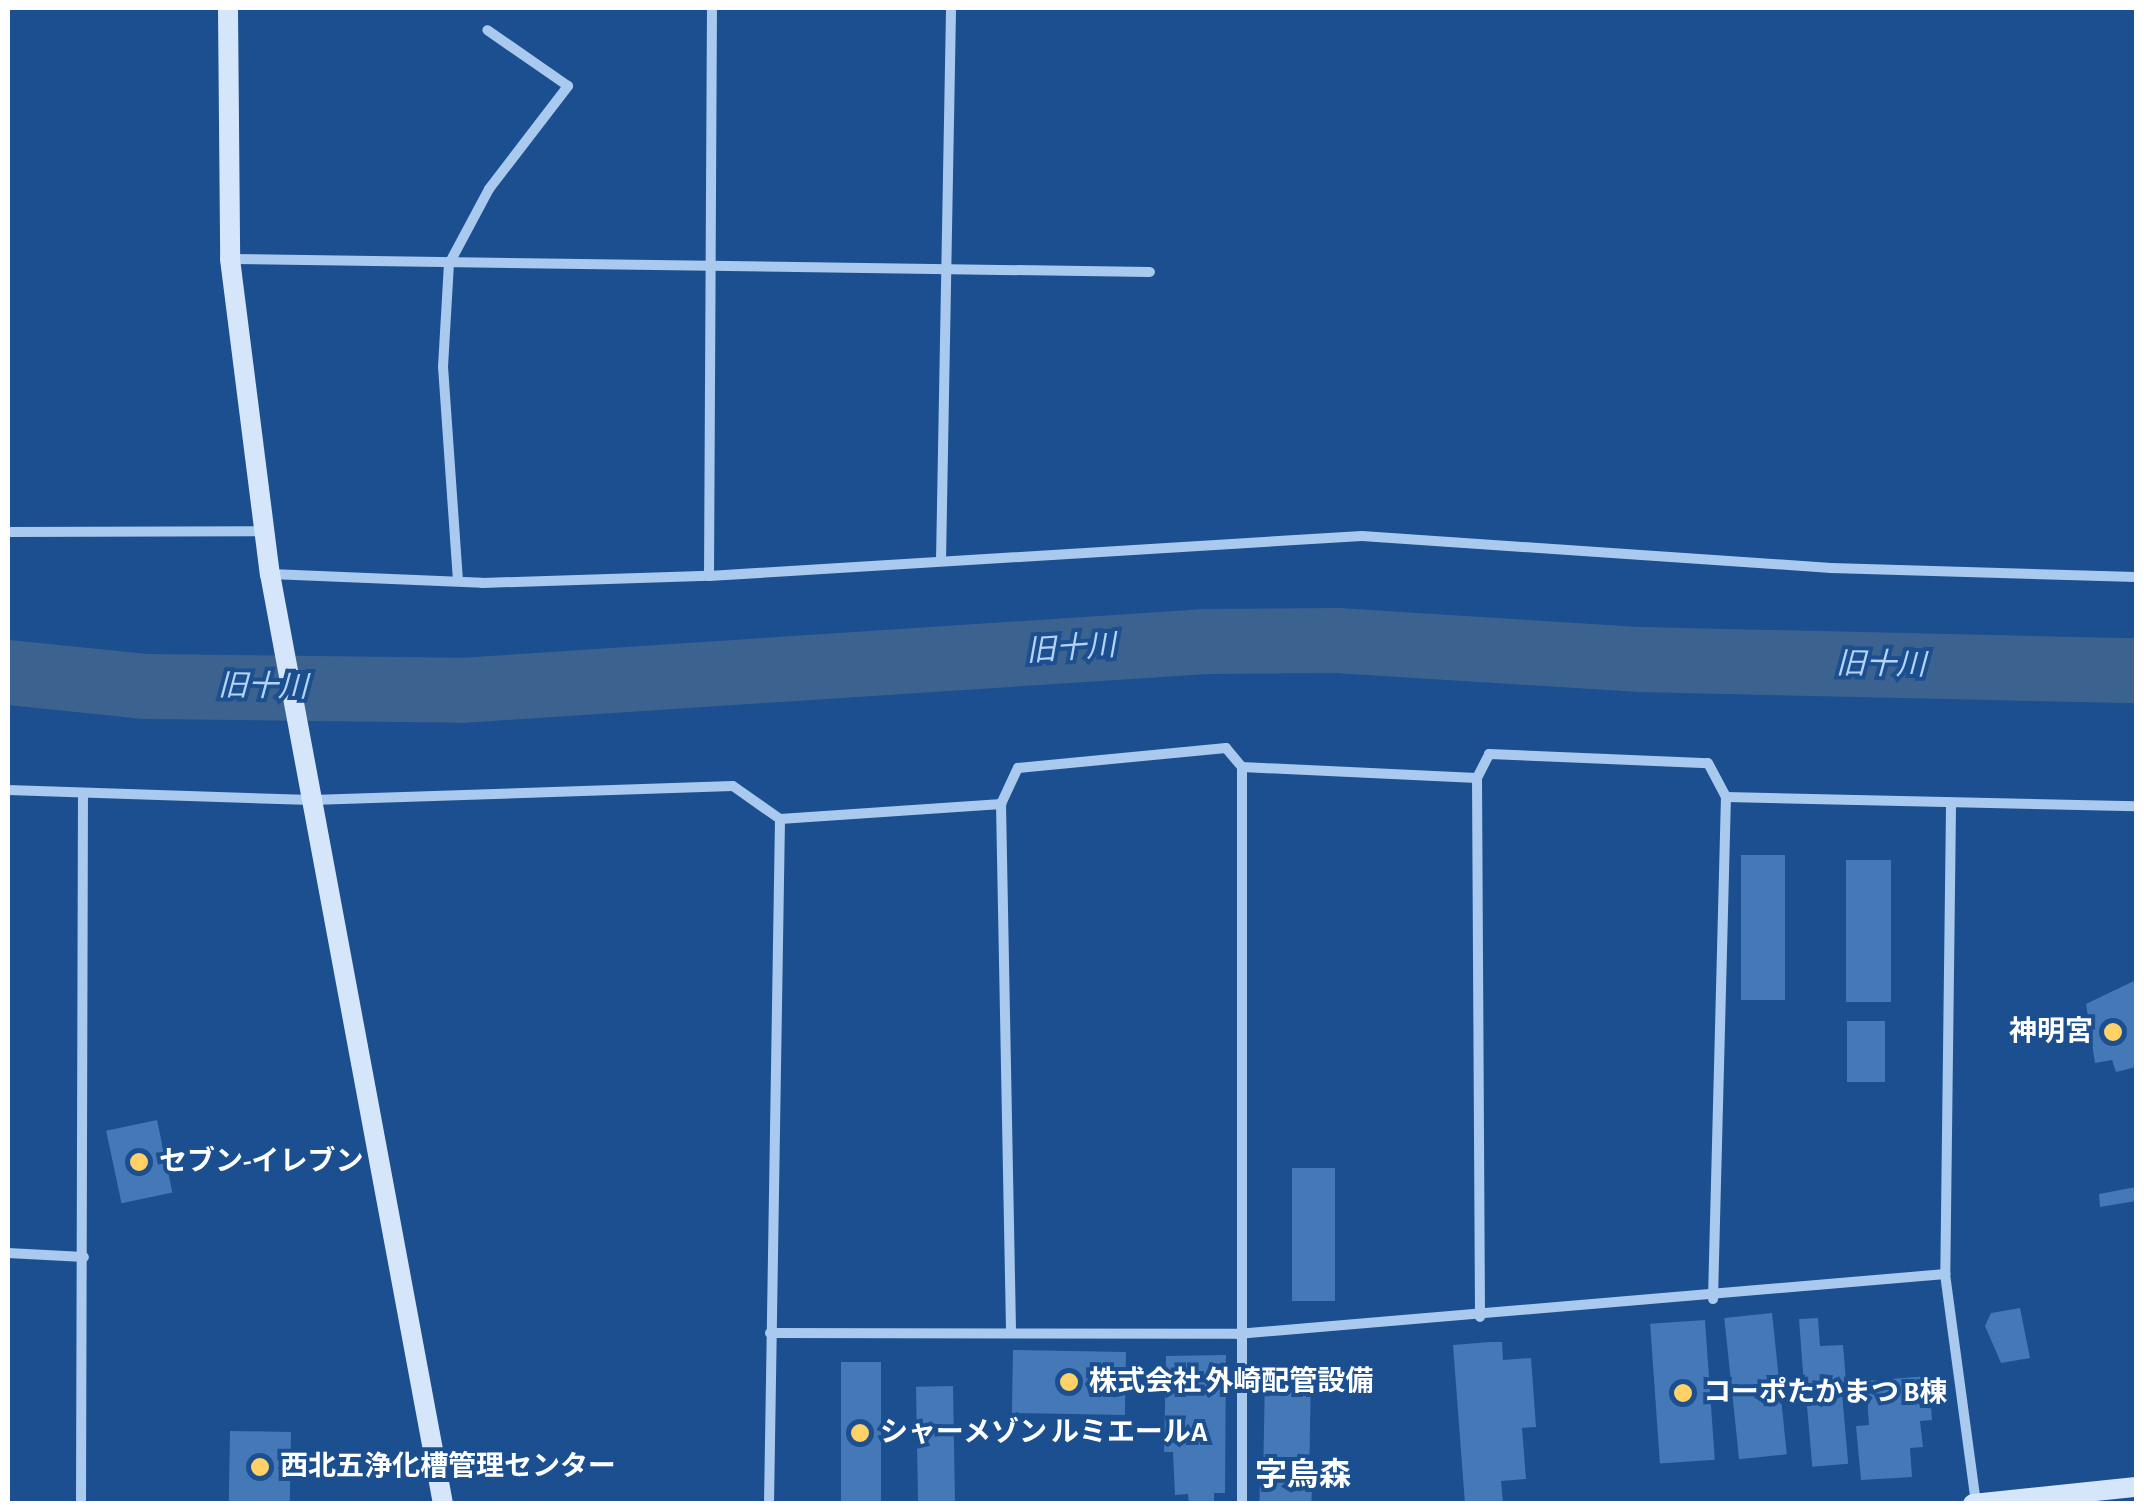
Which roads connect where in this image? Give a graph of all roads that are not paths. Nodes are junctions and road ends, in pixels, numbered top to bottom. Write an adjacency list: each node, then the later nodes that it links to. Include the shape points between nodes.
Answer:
1 (228, 8): 5 (street)
2 (712, 8): 7 (street)
3 (951, 8): 9 (street)
4 (486, 30): 6 (street, via 568,86 489,189)
5 (230, 259): 6 (street); 10 (street)
6 (449, 264): 7 (street); 16 (street, via 443,367)
7 (714, 270): 9 (street); 13 (street)
8 (1150, 272): 9 (street)
9 (944, 274): 12 (street)
10 (266, 530): 11 (street); 15 (street)
11 (8, 532)
12 (941, 561): 13 (street); 14 (street, via 1362,536 1831,568)
13 (710, 576): 16 (street)
14 (2136, 577)
15 (271, 578): 16 (street); 22 (street)
16 (458, 581)
17 (1242, 768): 18 (street); 23 (street, via 1226,748 1018,768); 34 (street)
18 (1478, 778): 21 (street, via 1490,754 1708,763); 31 (street)
19 (8, 790): 20 (street)
20 (83, 794): 22 (street); 28 (street)
21 (1726, 797): 25 (street); 30 (street)
22 (312, 800): 26 (street, via 733,786); 39 (street)
23 (1001, 804): 26 (street); 32 (street)
24 (2136, 806): 25 (street)
25 (1951, 807): 29 (street)
26 (780, 820): 33 (street)
27 (8, 1253): 28 (street)
28 (84, 1257): 38 (street)
29 (1945, 1274): 30 (street); 37 (street)
30 (1713, 1299): 31 (street)
31 (1480, 1318): 34 (street)
32 (1010, 1332): 33 (street); 34 (street)
33 (770, 1333): 40 (street)
34 (1237, 1334): 41 (street)
35 (2136, 1487): 36 (street)
36 (2064, 1498): 37 (street)
37 (1975, 1503)
38 (81, 1504)
39 (443, 1504)
40 (769, 1504)
41 (1242, 1504)

